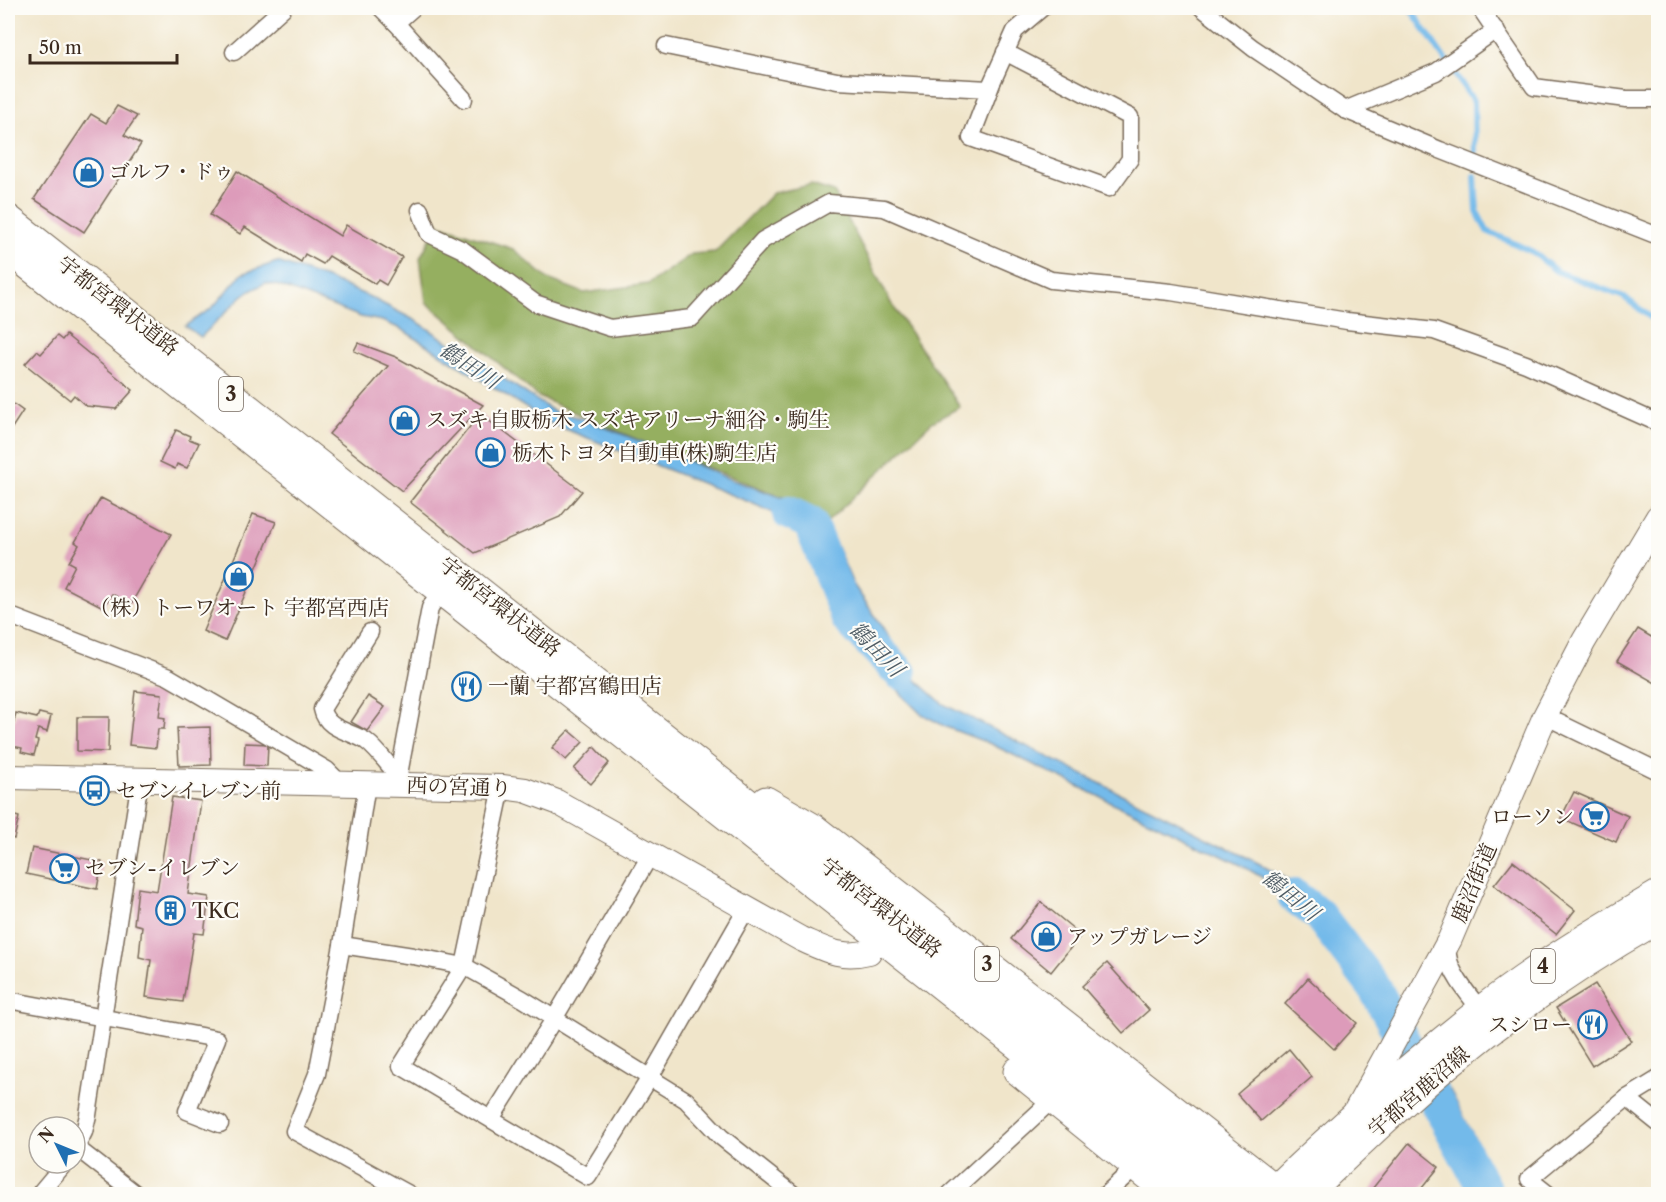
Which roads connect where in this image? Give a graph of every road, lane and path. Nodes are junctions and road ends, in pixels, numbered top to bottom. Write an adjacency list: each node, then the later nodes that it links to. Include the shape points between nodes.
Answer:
1 (283, 8): 10 (street)
2 (381, 8): 7 (street)
3 (413, 8): 7 (street)
4 (1042, 8): 11 (street, via 1015,30)
5 (1202, 8): 15 (street, via 1253,48)
6 (1480, 8): 8 (street)
7 (396, 24): 13 (street)
8 (1496, 30): 14 (street, via 1534,87 1626,99); 15 (street, via 1440,69)
9 (666, 46): 12 (street, via 837,81 989,89)
10 (234, 52)
11 (1005, 52): 12 (street); 12 (street, via 1130,117 1130,159 1109,188 971,138)
12 (992, 83)
13 (464, 99)
14 (1659, 99)
15 (1346, 110): 18 (street)
16 (420, 210): 20 (street, via 429,234 463,250 535,303 610,328 692,318 763,240 829,203 884,208 1051,280 1171,292 1434,331 1527,364)
17 (8, 218): 22 (main road, 宇都宮環状道路 / 3)
18 (1659, 236)
19 (8, 250): 22 (main road, 宇都宮環状道路 / 3)
20 (1659, 423)
21 (1659, 517): 25 (street, 鹿沼街道, via 1584,641)
22 (446, 580): 26 (main road, 宇都宮環状道路 / 3); 30 (street, via 430,609)
23 (8, 615): 31 (street, via 169,676 327,770)
24 (370, 632): 30 (street, via 322,709 323,717 367,742)
25 (1545, 716): 27 (street); 38 (street, 鹿沼街道)
26 (678, 763): 40 (main road, 3, via 735,838); 51 (main road, 宇都宮環状道路 / 3); 59 (main road, 3, via 813,827)
27 (1659, 771)
28 (8, 777): 29 (street, 西の宮通り)
29 (140, 780): 31 (street, 西の宮通り); 43 (street)
30 (398, 781): 32 (street, 西の宮通り); 33 (street, 西の宮通り)
31 (340, 783): 32 (street, 西の宮通り)
32 (367, 784): 39 (street)
33 (502, 787): 34 (street, 西の宮通り, via 525,790 557,802); 41 (street)
34 (651, 854): 36 (street, 西の宮通り); 45 (street)
35 (1659, 894): 44 (main road, 宇都宮鹿沼線 / 4, via 1560,954)
36 (747, 908): 40 (street, 西の宮通り, via 801,939 837,954); 47 (street)
37 (1659, 920): 44 (main road, 宇都宮鹿沼線 / 4)
38 (1450, 939): 44 (street, via 1448,955 1452,967); 46 (street, 鹿沼街道, via 1411,1012)
39 (342, 945): 41 (street); 62 (street, via 317,1074 294,1131)
40 (869, 952): 50 (main road, 3)
41 (464, 966): 45 (street); 53 (street, via 401,1066)
42 (8, 1000): 43 (street)
43 (103, 1016): 52 (street); 55 (street, via 217,1039 187,1111)
44 (1487, 1018): 46 (main road, 宇都宮鹿沼線 / 4, via 1440,1057)
45 (554, 1019): 47 (street); 53 (street)
46 (1398, 1076): 59 (main road, 鹿沼街道 / 4); 69 (main road, 宇都宮鹿沼線 / 4)
47 (649, 1079): 53 (street, via 588,1177); 63 (street, via 686,1100 721,1137)
48 (1659, 1079): 49 (street)
49 (1627, 1098): 54 (street); 70 (street, via 1529,1179)
50 (1053, 1099): 57 (main road, 3); 64 (street)
51 (1125, 1117): 67 (main road, 3); 68 (main road, 3)
52 (87, 1119)
53 (490, 1119)
54 (1659, 1122)
55 (220, 1124)
56 (87, 1157): 61 (street)
57 (1134, 1168): 65 (street); 66 (main road, 3)
58 (55, 1175): 60 (street)
59 (1276, 1193)
60 (39, 1194)
61 (136, 1194)
62 (409, 1194)
63 (793, 1194)
64 (950, 1194)
65 (1106, 1194)
66 (1169, 1194)
67 (1205, 1194)
68 (1244, 1194)
69 (1307, 1194)
70 (1548, 1194)

